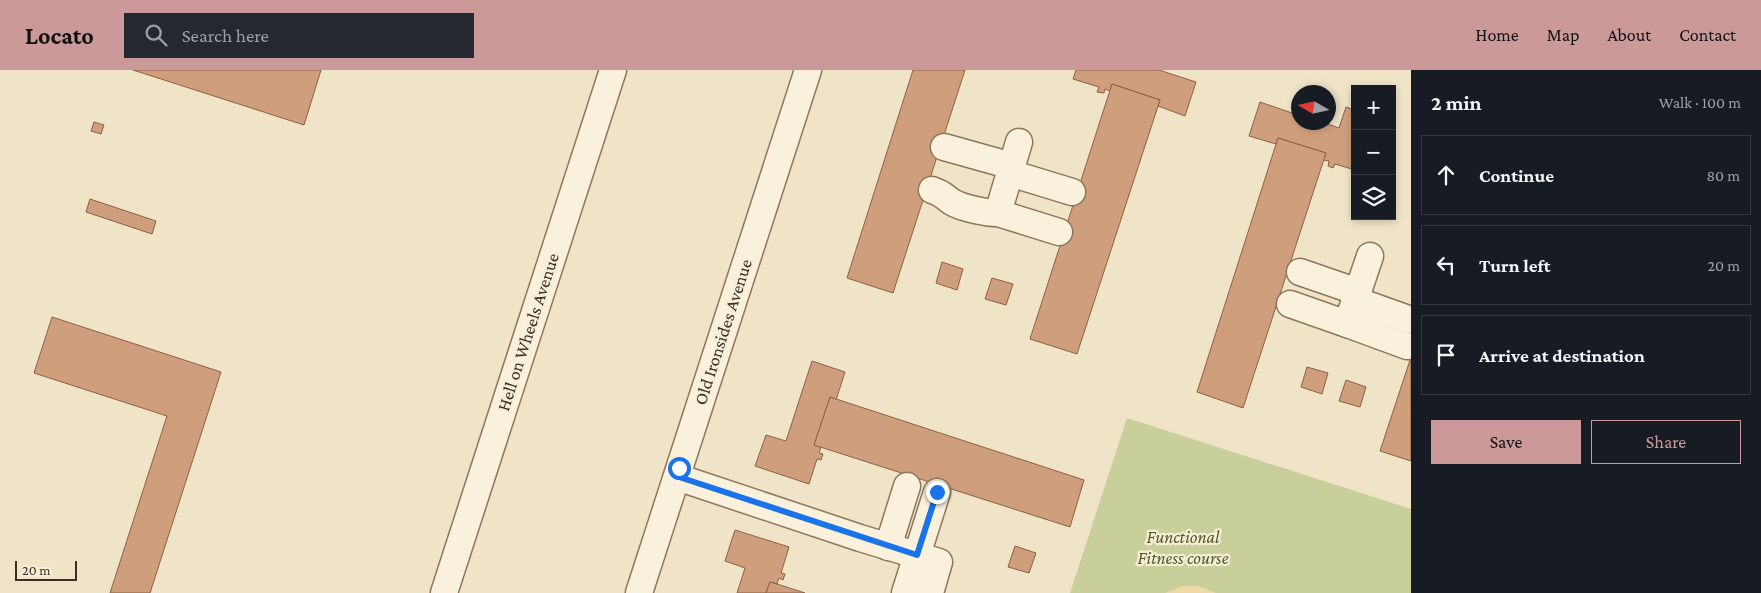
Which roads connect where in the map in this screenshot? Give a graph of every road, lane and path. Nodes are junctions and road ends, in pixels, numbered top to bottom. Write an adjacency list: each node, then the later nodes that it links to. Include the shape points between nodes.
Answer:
1 (613, 70): 20 (street, Hell on Wheels Avenue)
2 (808, 70): 15 (street, Old Ironsides Avenue)
3 (944, 147): 4 (street)
4 (1013, 160): 6 (street); 7 (street)
5 (932, 190): 7 (street, via 953,202 987,213)
6 (1072, 192)
7 (998, 213): 8 (street)
8 (1059, 232)
9 (1370, 256): 12 (street)
10 (1300, 272): 12 (street)
11 (1290, 304): 12 (street)
12 (1353, 305): 13 (street); 14 (street)
13 (1411, 320)
14 (1407, 346)
15 (676, 476): 18 (street); 21 (street, Old Ironsides Avenue)
16 (907, 486): 18 (street)
17 (937, 492): 19 (street)
18 (888, 547): 19 (street)
19 (917, 555): 22 (street); 23 (street, via 940,562)
20 (444, 593)
21 (639, 593)
22 (905, 593)
23 (930, 593)

